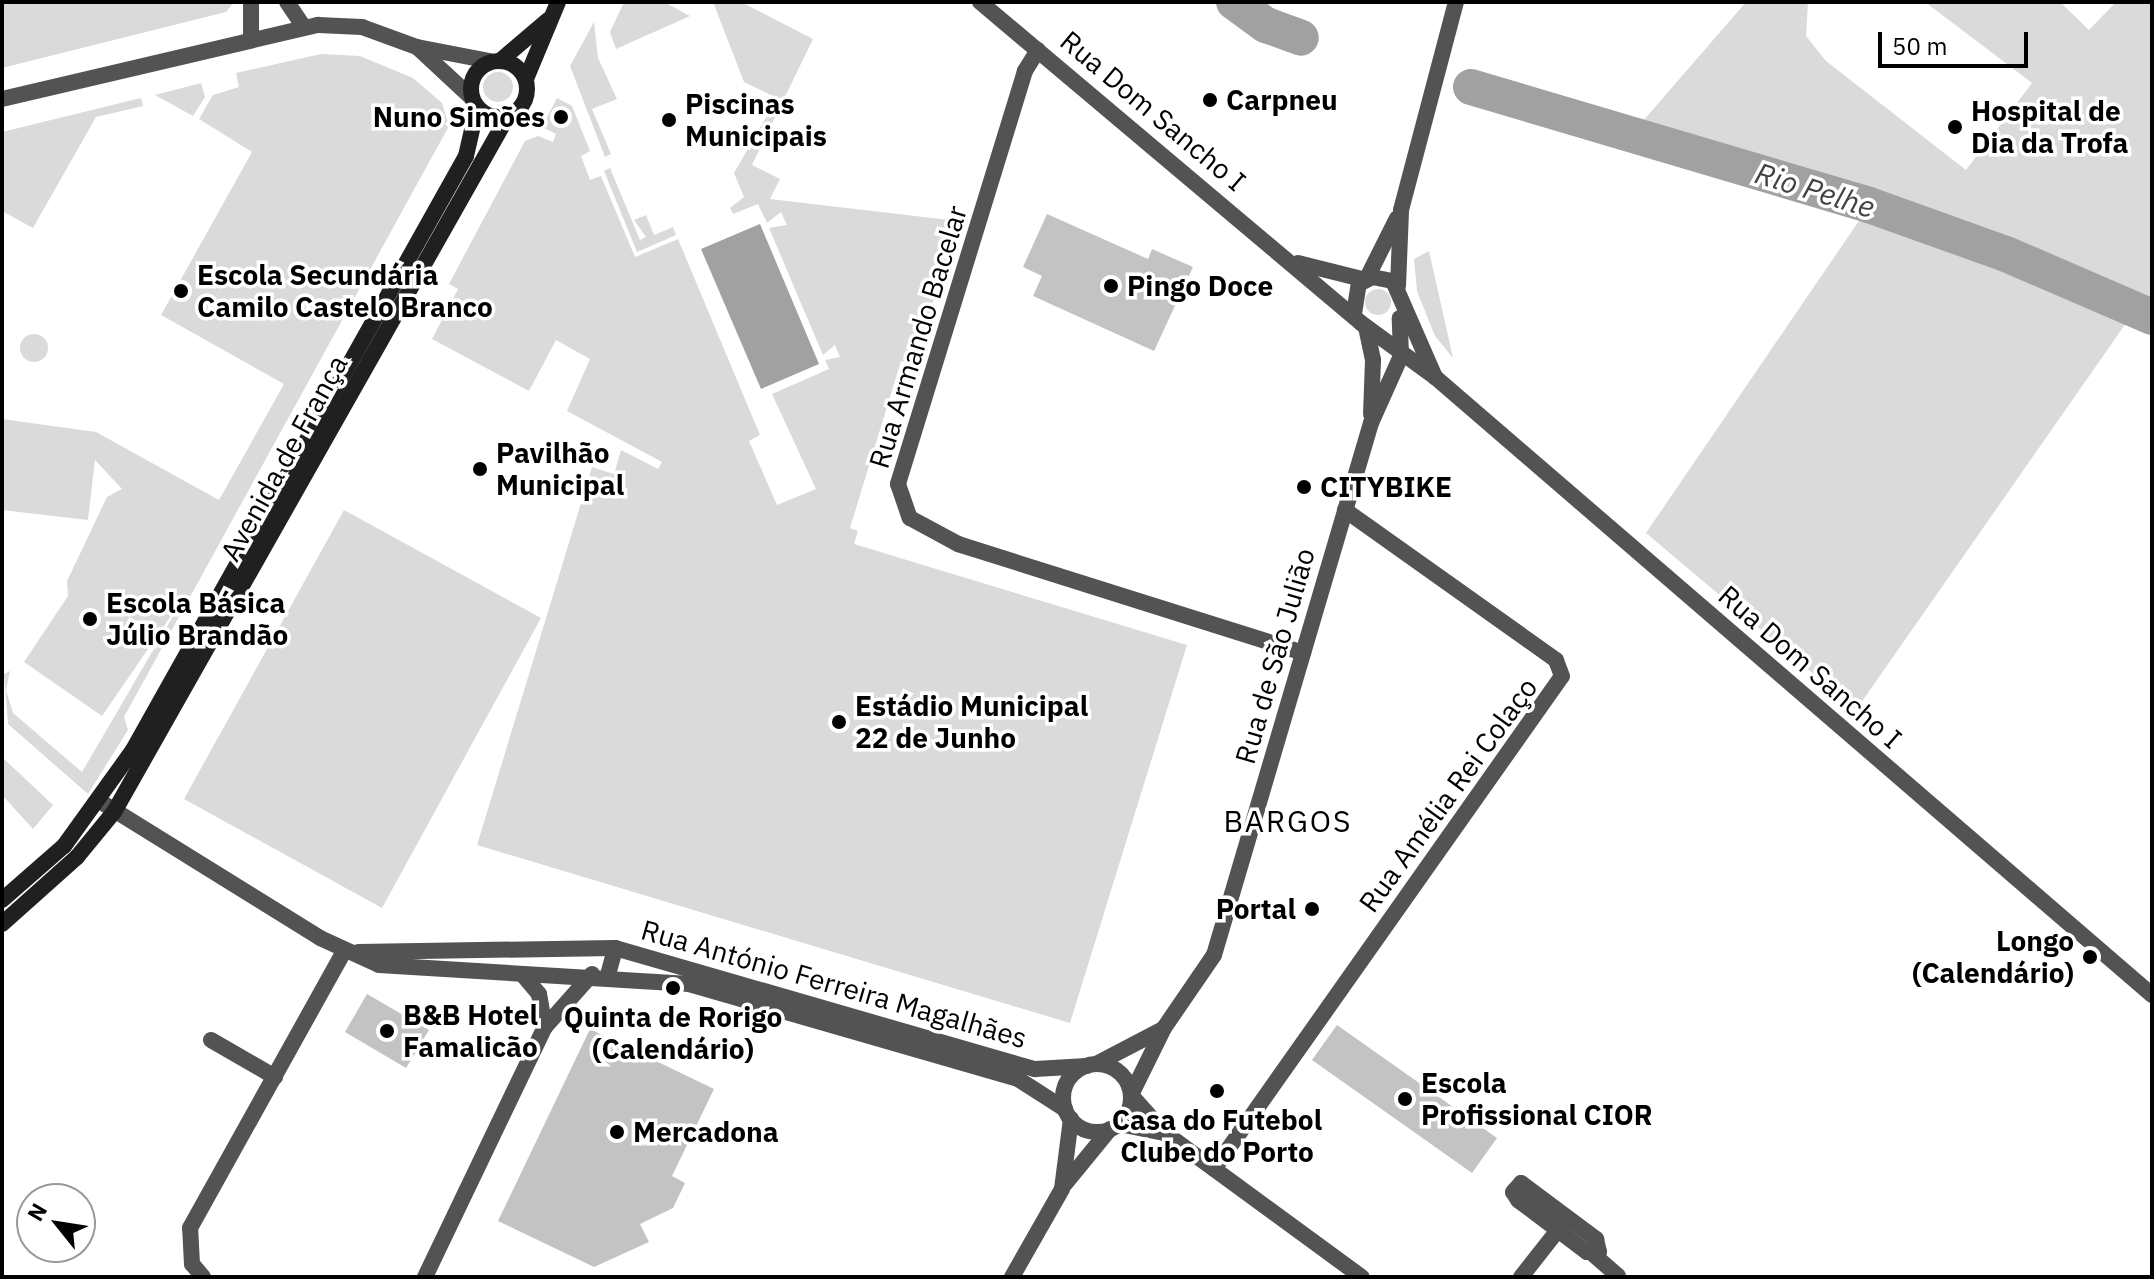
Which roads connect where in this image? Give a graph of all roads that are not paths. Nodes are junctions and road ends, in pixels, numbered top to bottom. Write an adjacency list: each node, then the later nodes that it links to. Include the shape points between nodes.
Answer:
1 (251, 2): 8 (street)
2 (287, 2): 7 (street)
3 (558, 2): 6 (main road)
4 (980, 2): 10 (street, Rua Dom Sancho I)
5 (1456, 2): 16 (street)
6 (548, 20): 11 (main road); 12 (main road)
7 (304, 27): 8 (street); 9 (street, via 362,27)
8 (251, 39): 13 (street)
9 (417, 47): 11 (street); 14 (street)
10 (1038, 50): 18 (street, Rua Dom Sancho I); 28 (street, Rua Armando Bacelar, via 1025,71 898,484 910,518 958,544)
11 (495, 61): 12 (main road); 14 (main road, via 476,72)
12 (526, 79): 15 (main road, via 526,97)
13 (2, 99)
14 (474, 103): 15 (main road); 29 (main road, Avenida de França, via 466,156)
15 (508, 116): 29 (main road, Avenida de França)
16 (1401, 210): 17 (street); 21 (street)
17 (1385, 245): 19 (street, via 1362,264); 20 (street)
18 (1293, 261): 19 (street, Rua Dom Sancho I); 23 (street, Rua Dom Sancho I)
19 (1334, 271): 20 (street, Rua Dom Sancho I)
20 (1366, 280): 21 (street, Rua Dom Sancho I, via 1380,277); 23 (street, via 1352,298)
21 (1398, 286): 22 (street, Rua Dom Sancho I)
22 (1402, 313): 23 (street, via 1388,328); 24 (street, Rua de São Julião); 25 (street, Rua Dom Sancho I)
23 (1360, 320): 24 (street, Rua Dom Sancho I); 26 (street, Rua de São Julião, via 1373,360)
24 (1401, 356): 25 (street, Rua Dom Sancho I); 26 (street, Rua de São Julião)
25 (1435, 377): 38 (street, Rua Dom Sancho I)
26 (1371, 423): 27 (street, Rua de São Julião)
27 (1345, 510): 28 (street, Rua de São Julião); 48 (street, Rua Amélia Rei Colaço, via 1556,660 1562,676)
28 (1303, 653): 40 (street, Rua de São Julião, via 1214,955)
29 (108, 807): 30 (main road, Avenida de França); 31 (main road, Avenida de França, via 77,857); 34 (street, Rua António Ferreira Magalhães)
30 (2, 900)
31 (2, 924)
32 (615, 948): 33 (street, Rua António Ferreira Magalhães); 36 (street, Rua António Ferreira Magalhães); 42 (street, Rua António Ferreira Magalhães, via 1035,1069)
33 (496, 949): 34 (street, Rua António Ferreira Magalhães); 35 (street)
34 (344, 951): 35 (street, Rua António Ferreira Magalhães, via 410,971); 43 (street)
35 (496, 972): 37 (street, Rua António Ferreira Magalhães)
36 (600, 974): 37 (street, Rua António Ferreira Magalhães); 39 (street); 45 (street, Rua António Ferreira Magalhães, via 723,992 1018,1079)
37 (523, 975): 39 (street, via 539,994)
38 (2152, 995)
39 (545, 1027): 55 (street)
40 (1164, 1028): 42 (street, Rua de São Julião); 44 (street, Rua de São Julião)
41 (211, 1040): 43 (street)
42 (1092, 1065): 44 (street, via 1120,1072); 45 (street, via 1065,1088)
43 (275, 1077): 54 (street, via 190,1228 192,1264)
44 (1131, 1095): 46 (street); 47 (street)
45 (1068, 1114): 46 (street, via 1089,1131); 49 (street)
46 (1115, 1126): 47 (street); 49 (street)
47 (1165, 1133): 48 (street)
48 (1214, 1169): 56 (street)
49 (1062, 1189): 52 (street)
50 (1558, 1230): 51 (street); 51 (street, via 1518,1200 1515,1187 1528,1187 1596,1239 1600,1247); 57 (street)
51 (1594, 1255): 53 (street)
52 (1018, 1275)
53 (1618, 1276)
54 (203, 1277)
55 (425, 1277)
56 (1362, 1277)
57 (1521, 1277)

